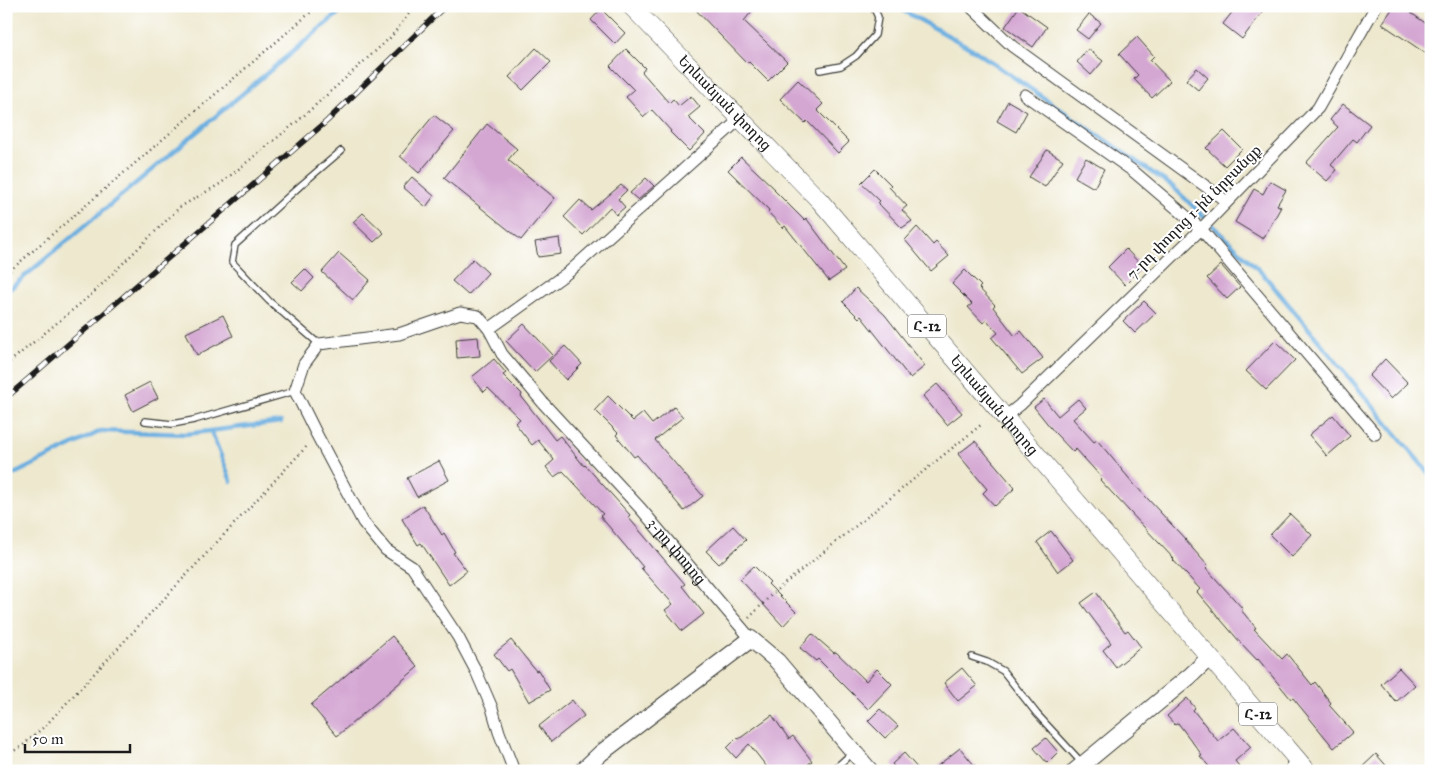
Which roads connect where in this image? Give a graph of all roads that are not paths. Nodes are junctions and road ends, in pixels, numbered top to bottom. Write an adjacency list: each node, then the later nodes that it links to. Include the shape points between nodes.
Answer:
1 (631, 6): 7 (main road, Երևանյան փողոց / Հ-12)
2 (873, 6): 5 (lane, via 878,17 875,35 856,56 841,66)
3 (970, 6): 9 (street, via 1012,46)
4 (1376, 6): 9 (street, 7-րդ փողոց 1-ին նրբանցք, via 1318,108)
5 (820, 70)
6 (1026, 95): 10 (street)
7 (740, 118): 11 (street, via 570,271); 14 (main road, Երևանյան փողոց / Հ-12, via 820,201)
8 (341, 151): 12 (lane, via 235,245 232,262 269,301)
9 (1226, 201): 10 (street, 7-րդ փողոց 1-ին նրբանցք)
10 (1206, 223): 14 (street, 7-րդ փողոց 1-ին նրբանցք, via 1020,406); 16 (street)
11 (489, 329): 12 (street, via 478,316 460,313 399,334); 17 (street, 3-րդ փողոց, via 502,354 544,404 641,509)
12 (319, 344): 13 (street, via 304,364)
13 (295, 391): 15 (lane, via 194,420 172,424); 23 (street, via 364,522 386,550 412,567 458,637 492,708)
14 (1005, 417): 19 (main road, Երևանյան փողոց / Հ-12)
15 (145, 420)
16 (1375, 434)
17 (746, 633): 20 (street, 3-րդ փողոց, via 777,661); 24 (street)
18 (972, 657): 22 (lane, via 1003,671)
19 (1210, 657): 21 (main road, Երևանյան փողոց / Հ-12); 22 (street)
20 (854, 752): 25 (lane); 26 (street, 3-րդ փողոց)
21 (1291, 762): 27 (main road, Երևանյան փողոց / Հ-12)
22 (1079, 767)
23 (514, 771)
24 (582, 771)
25 (832, 771)
26 (870, 771)
27 (1307, 771)

